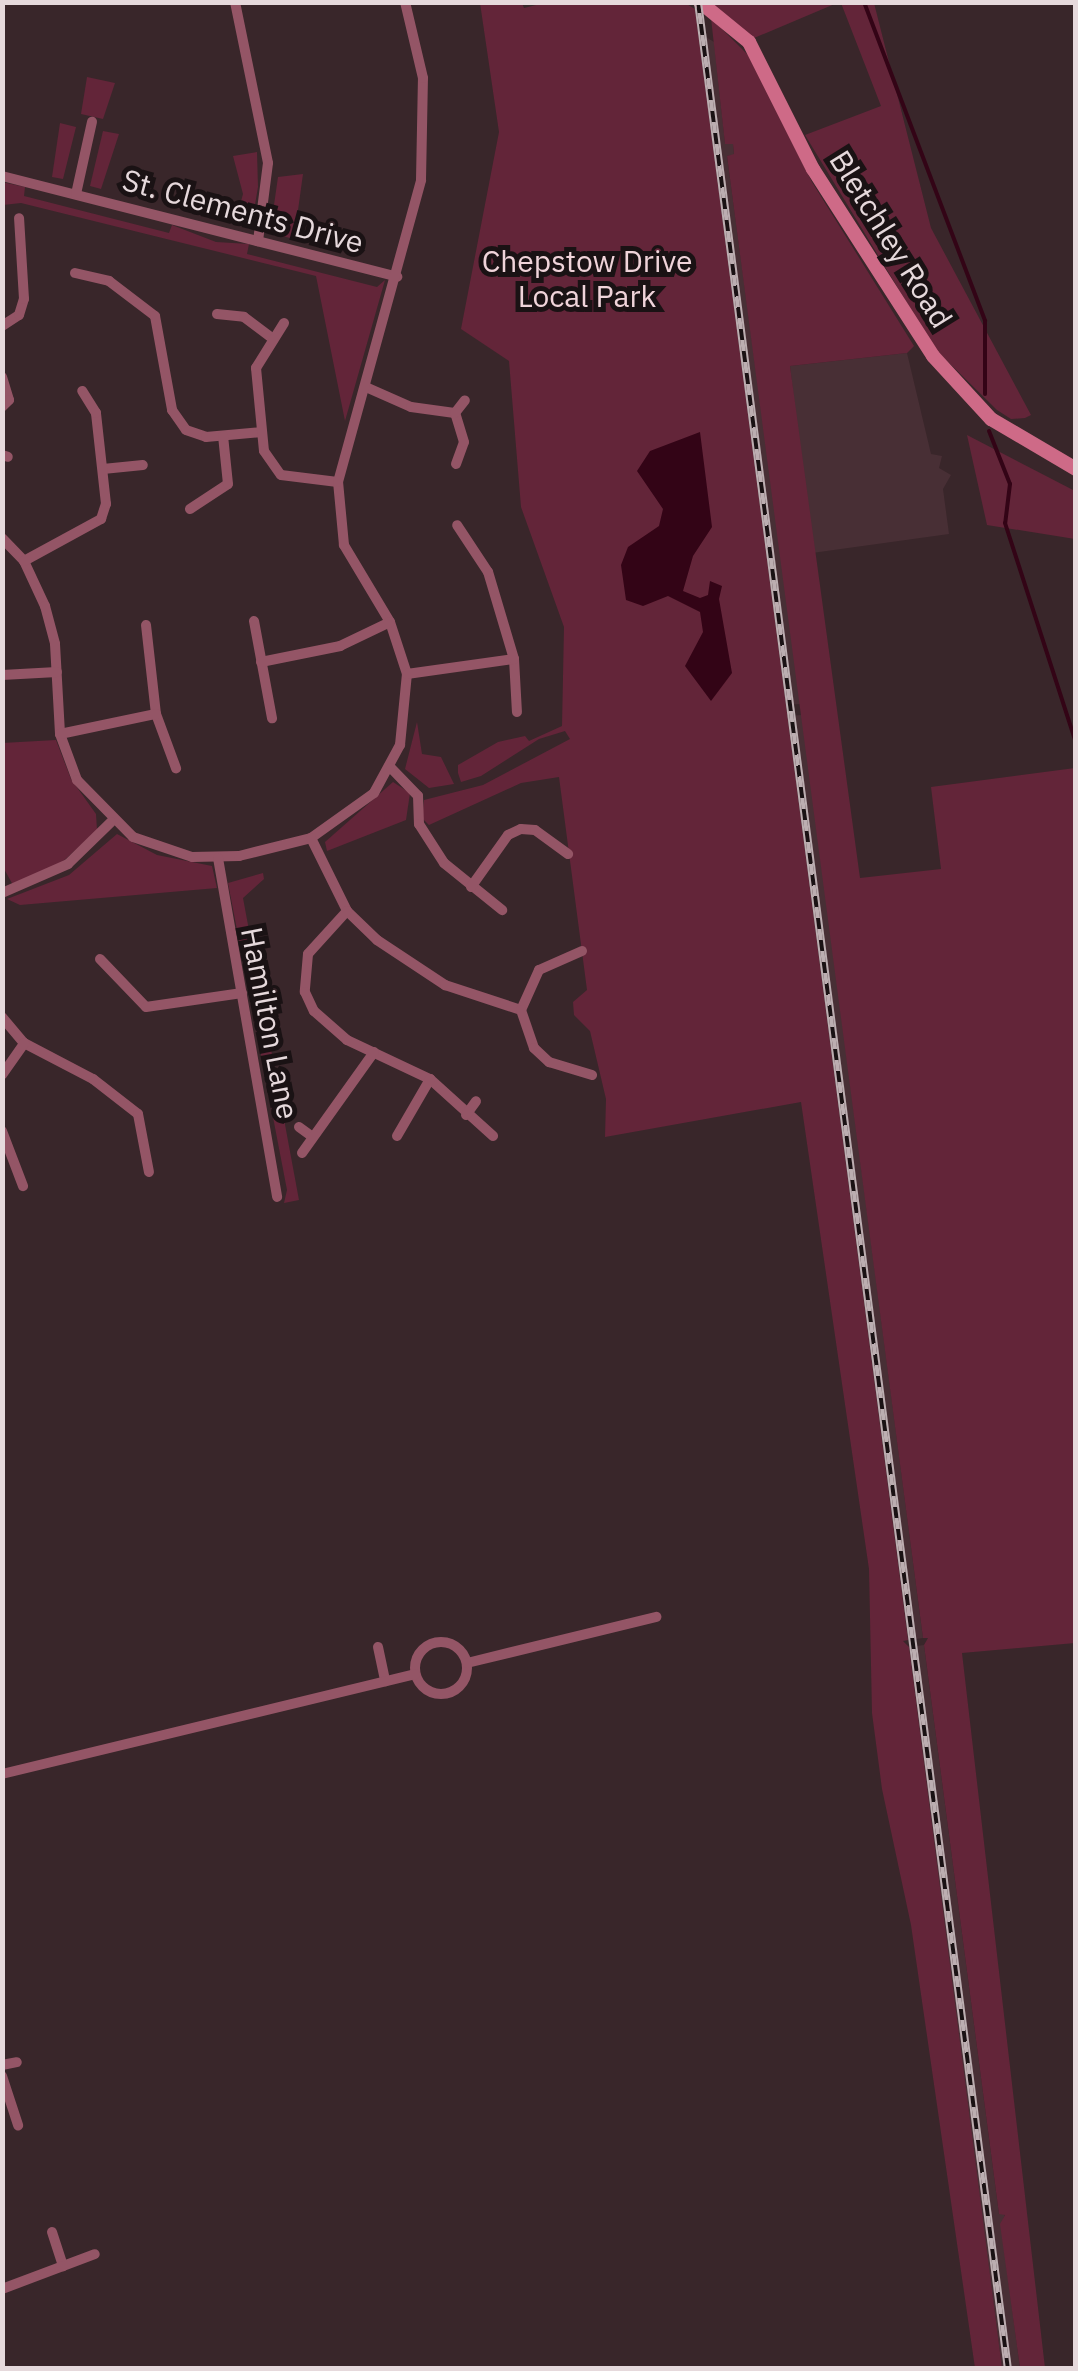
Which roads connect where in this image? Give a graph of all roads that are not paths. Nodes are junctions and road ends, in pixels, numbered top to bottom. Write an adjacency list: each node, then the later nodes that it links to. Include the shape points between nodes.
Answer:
1 (234, 2): 8 (street, via 268,163)
2 (404, 2): 10 (street, via 426,113 421,180)
3 (700, 2): 26 (street, Bletchley Road, via 748,42 813,169 933,356 991,419)
4 (92, 122): 6 (street, St. Clements Drive)
5 (2, 176): 6 (street, St. Clements Drive)
6 (76, 194): 8 (street, St. Clements Drive)
7 (19, 218): 13 (street, via 24,300 19,315)
8 (258, 241): 10 (street, St. Clements Drive)
9 (75, 274): 22 (street, via 109,280 155,316 176,421 195,436)
10 (397, 277): 16 (street)
11 (217, 314): 14 (street, via 244,317)
12 (284, 323): 14 (street)
13 (2, 326)
14 (272, 338): 21 (street, via 256,368)
15 (2, 377): 19 (street, via 8,400)
16 (368, 388): 20 (street, via 411,407); 27 (street)
17 (82, 391): 25 (street, via 96,413)
18 (465, 400): 20 (street)
19 (2, 406)
20 (455, 414): 23 (street, via 464,442)
21 (262, 432): 22 (street); 27 (street, via 269,464 281,475)
22 (223, 436): 28 (street, via 228,484)
23 (456, 464)
24 (143, 466): 25 (street)
25 (102, 469): 31 (street, via 101,519)
26 (1076, 469)
27 (338, 482): 33 (street, via 344,545)
28 (190, 509)
29 (457, 525): 35 (street, via 488,572)
30 (2, 538): 31 (street)
31 (24, 561): 37 (street, via 45,606)
32 (254, 620): 36 (street)
33 (390, 622): 36 (street, via 340,646); 39 (street)
34 (146, 625): 41 (street)
35 (514, 659): 39 (street); 40 (street)
36 (262, 662): 42 (street)
37 (57, 672): 38 (street); 43 (street)
38 (2, 674)
39 (407, 674): 45 (street, via 406,722)
40 (517, 712)
41 (156, 714): 43 (street); 44 (street)
42 (272, 718)
43 (60, 734): 46 (street, via 77,780)
44 (176, 768)
45 (390, 768): 47 (street, via 357,810); 50 (street, via 418,796 419,824 444,863)
46 (111, 822): 49 (street, via 160,850); 51 (street, via 68,864)
47 (311, 838): 49 (street); 53 (street)
48 (568, 854): 50 (street, via 534,830 521,829 508,834)
49 (218, 858): 58 (street, Hamilton Lane)
50 (471, 887): 52 (street)
51 (2, 893)
52 (502, 910)
53 (348, 911): 59 (street, via 414,967 482,1000); 62 (street, via 308,954 305,992 328,1026)
54 (550, 944): 56 (street)
55 (582, 951): 56 (street)
56 (556, 958): 59 (street, via 538,970)
57 (100, 959): 58 (street, via 146,1007)
58 (242, 993): 78 (street, Hamilton Lane)
59 (521, 1010): 63 (street, via 534,1048)
60 (2, 1017): 61 (street)
61 (24, 1042): 65 (street); 76 (street, via 93,1079 138,1114)
62 (374, 1052): 67 (street); 74 (street)
63 (548, 1062): 64 (street); 66 (street)
64 (540, 1074)
65 (2, 1075)
66 (592, 1075)
67 (430, 1079): 69 (street); 72 (street)
68 (476, 1102): 69 (street)
69 (466, 1115): 73 (street)
70 (299, 1127): 74 (street)
71 (2, 1131): 77 (street)
72 (397, 1136)
73 (492, 1136)
74 (313, 1137): 75 (street)
75 (302, 1153)
76 (149, 1172)
77 (23, 1186)
78 (277, 1197)
79 (656, 1617): 81 (street)
80 (378, 1647): 83 (street)
81 (467, 1663): 82 (street, via 458,1688 441,1695 424,1689); 82 (street, via 459,1648 436,1642 416,1657)
82 (414, 1674): 83 (street)
83 (385, 1681): 84 (street)
84 (2, 1774)
85 (17, 2062): 86 (street)
86 (2, 2065)
87 (2, 2076): 88 (street)
88 (18, 2126)
89 (52, 2232): 91 (street)
90 (95, 2254): 91 (street)
91 (64, 2266): 92 (street)
92 (2, 2290)

